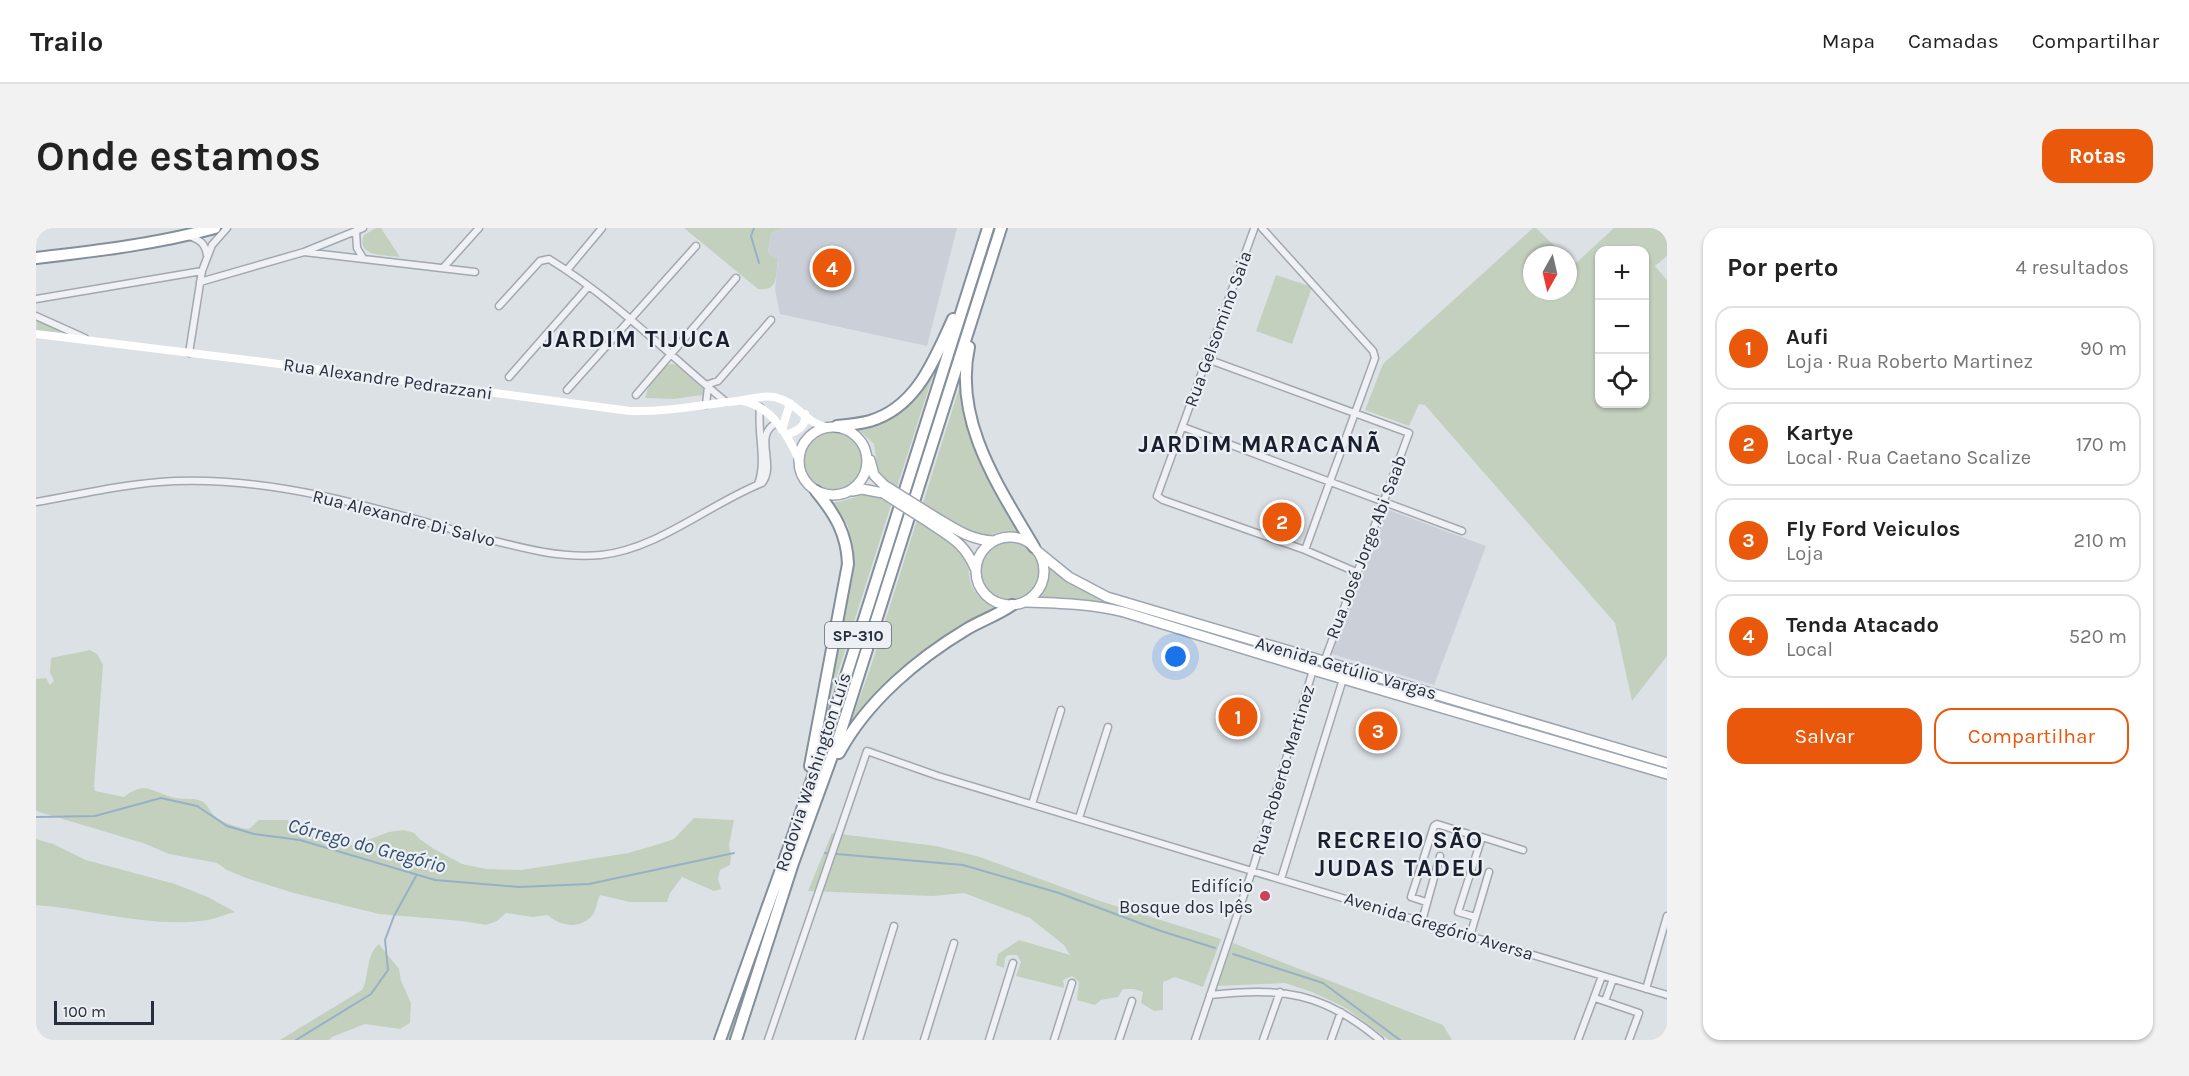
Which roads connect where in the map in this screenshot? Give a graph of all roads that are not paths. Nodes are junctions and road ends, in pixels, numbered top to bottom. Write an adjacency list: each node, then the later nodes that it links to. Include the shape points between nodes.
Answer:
1 (215, 228): 11 (highway)
2 (227, 228): 14 (street)
3 (363, 228): 10 (street)
4 (479, 228): 17 (street)
5 (602, 228): 18 (street)
6 (988, 228): 22 (highway, Rodovia Washington Luís / SP-310)
7 (1001, 228): 20 (highway, Rodovia Washington Luís / SP-310)
8 (1262, 228): 47 (street, via 1372,351 1375,362)
9 (1254, 229): 35 (street, Rua Gelsomino Saia)
10 (356, 231): 13 (street); 16 (street, via 357,248)
11 (189, 235): 14 (street, via 202,243); 15 (highway)
12 (696, 246): 29 (street)
13 (304, 252): 16 (street); 24 (street)
14 (207, 256): 19 (street)
15 (36, 258)
16 (363, 258): 17 (street)
17 (443, 268): 21 (street)
18 (567, 270): 25 (street); 27 (street, via 549,259 540,261)
19 (202, 271): 24 (street); 26 (street)
20 (987, 271): 64 (highway, via 967,357 968,408 982,450 1015,517); 77 (highway, Rodovia Washington Luís / SP-310, via 852,698)
21 (475, 272)
22 (973, 275): 48 (highway, via 928,372 912,395 880,418); 80 (highway, Rodovia Washington Luís / SP-310)
23 (736, 278): 34 (street)
24 (200, 282): 33 (street)
25 (588, 287): 29 (street); 36 (street)
26 (36, 299)
27 (499, 306)
28 (36, 316): 32 (street)
29 (632, 320): 34 (street); 38 (street)
30 (771, 320): 37 (street, via 718,381)
31 (36, 334): 32 (street, Rua Alexandre Pedrazzani)
32 (89, 340): 33 (street, Rua Alexandre Pedrazzani)
33 (189, 353): 44 (street, Rua Alexandre Pedrazzani, via 630,411)
34 (672, 355): 37 (street); 39 (street)
35 (1207, 359): 47 (street); 50 (street, Rua Gelsomino Saia)
36 (509, 377)
37 (707, 386): 42 (street); 44 (street)
38 (567, 390)
39 (636, 395)
40 (774, 397): 41 (street, Rua Alexandre Pedrazzani); 43 (street, Rua Alexandre Pedrazzani); 45 (street)
41 (740, 400): 42 (street, Rua Alexandre Pedrazzani); 45 (street, Rua Alexandre Pedrazzani)
42 (726, 402): 44 (street, Rua Alexandre Pedrazzani)
43 (790, 403): 46 (street, Rua Alexandre Pedrazzani); 51 (street)
44 (706, 405)
45 (760, 407): 51 (street, Rua Alexandre Pedrazzani); 55 (street, via 763,468)
46 (805, 414): 49 (street, Rua Alexandre Pedrazzani); 51 (street, via 800,430)
47 (1355, 414): 54 (street); 60 (street, Rua José Jorge Abi Saab, via 1409,433)
48 (837, 426): 49 (main road); 52 (main road, via 853,432 865,445)
49 (825, 427): 53 (main road, via 806,439)
50 (1183, 427): 54 (street); 65 (street, Rua Gelsomino Saia, via 1157,496)
51 (782, 429): 53 (street, Rua Alexandre Pedrazzani); 55 (street, via 770,427 765,433 768,471)
52 (867, 454): 56 (main road); 58 (main road, via 864,477)
53 (799, 460): 57 (main road, via 803,478)
54 (1331, 483): 60 (street); 65 (street)
55 (758, 485): 59 (street, Rua Alexandre Di Salvo, via 621,552 581,556 536,551 339,500 252,485 148,483)
56 (884, 489): 58 (main road); 61 (main road, bridge)
57 (816, 491): 58 (main road, via 837,495); 80 (highway, via 843,530 848,564 811,764)
58 (847, 492)
59 (36, 502)
60 (1383, 502): 62 (street); 67 (street, Rua José Jorge Abi Saab)
61 (933, 520): 63 (main road, via 965,536); 66 (main road, via 962,545)
62 (1462, 531)
63 (994, 541): 64 (main road, via 1015,537); 66 (main road, via 978,557)
64 (1036, 549): 68 (main road, via 1042,561 1042,584); 70 (main road, Avenida Getúlio Vargas, via 1070,577 1107,597)
65 (1305, 550): 67 (street)
66 (975, 568): 69 (main road, via 981,591 1000,604)
67 (1356, 572): 70 (street, Rua José Jorge Abi Saab)
68 (1026, 602): 69 (main road); 71 (main road, Avenida Getúlio Vargas, via 1104,607)
69 (1012, 605): 77 (highway, via 947,641 892,686 845,742)
70 (1324, 662): 75 (main road, Avenida Getúlio Vargas)
71 (1313, 670): 72 (main road, Avenida Getúlio Vargas); 84 (street, Rua Roberto Martinez)
72 (1342, 679): 76 (main road, Avenida Getúlio Vargas); 86 (street)
73 (1060, 710): 78 (street)
74 (1108, 727): 79 (street)
75 (1667, 763)
76 (1667, 774)
77 (818, 793): 107 (highway, Rodovia Washington Luís / SP-310)
78 (1032, 804): 79 (street, Avenida Gregório Aversa); 108 (street, Avenida Gregório Aversa, via 867,751)
79 (1079, 818): 84 (street, Avenida Gregório Aversa)
80 (794, 833): 106 (highway, Rodovia Washington Luís / SP-310)
81 (1475, 836): 87 (street, via 1434,826 1411,897)
82 (1523, 850): 89 (street, via 1482,837 1458,912)
83 (1440, 856): 87 (street)
84 (1252, 871): 86 (street, Avenida Gregório Aversa); 100 (street, Rua Roberto Martinez)
85 (1489, 872): 89 (street)
86 (1281, 879): 90 (street, Avenida Gregório Aversa)
87 (1426, 902): 90 (street)
88 (1667, 916): 98 (street)
89 (1475, 917): 92 (street)
90 (1422, 921): 92 (street, Avenida Gregório Aversa)
91 (894, 926): 109 (street)
92 (1470, 936): 95 (street, Avenida Gregório Aversa)
93 (954, 943): 110 (street)
94 (1013, 963): 111 (street)
95 (1602, 976): 96 (street, Avenida Gregório Aversa); 102 (street)
96 (1613, 979): 98 (street, Avenida Gregório Aversa); 104 (street)
97 (1072, 983): 112 (street)
98 (1646, 989): 101 (street, Avenida Gregório Aversa)
99 (1280, 992): 100 (street); 105 (street, via 1323,1002); 115 (street)
100 (1210, 995): 114 (street, Rua Roberto Martinez)
101 (1667, 995)
102 (1595, 998): 104 (street); 118 (street)
103 (1132, 1001): 113 (street)
104 (1605, 1001): 119 (street, via 1639,1013)
105 (1341, 1011): 116 (street); 117 (street)
106 (720, 1040)
107 (736, 1040)
108 (768, 1040)
109 (859, 1040)
110 (924, 1040)
111 (989, 1040)
112 (1054, 1040)
113 (1119, 1040)
114 (1195, 1040)
115 (1263, 1040)
116 (1331, 1040)
117 (1380, 1040)
118 (1578, 1040)
119 (1629, 1040)

